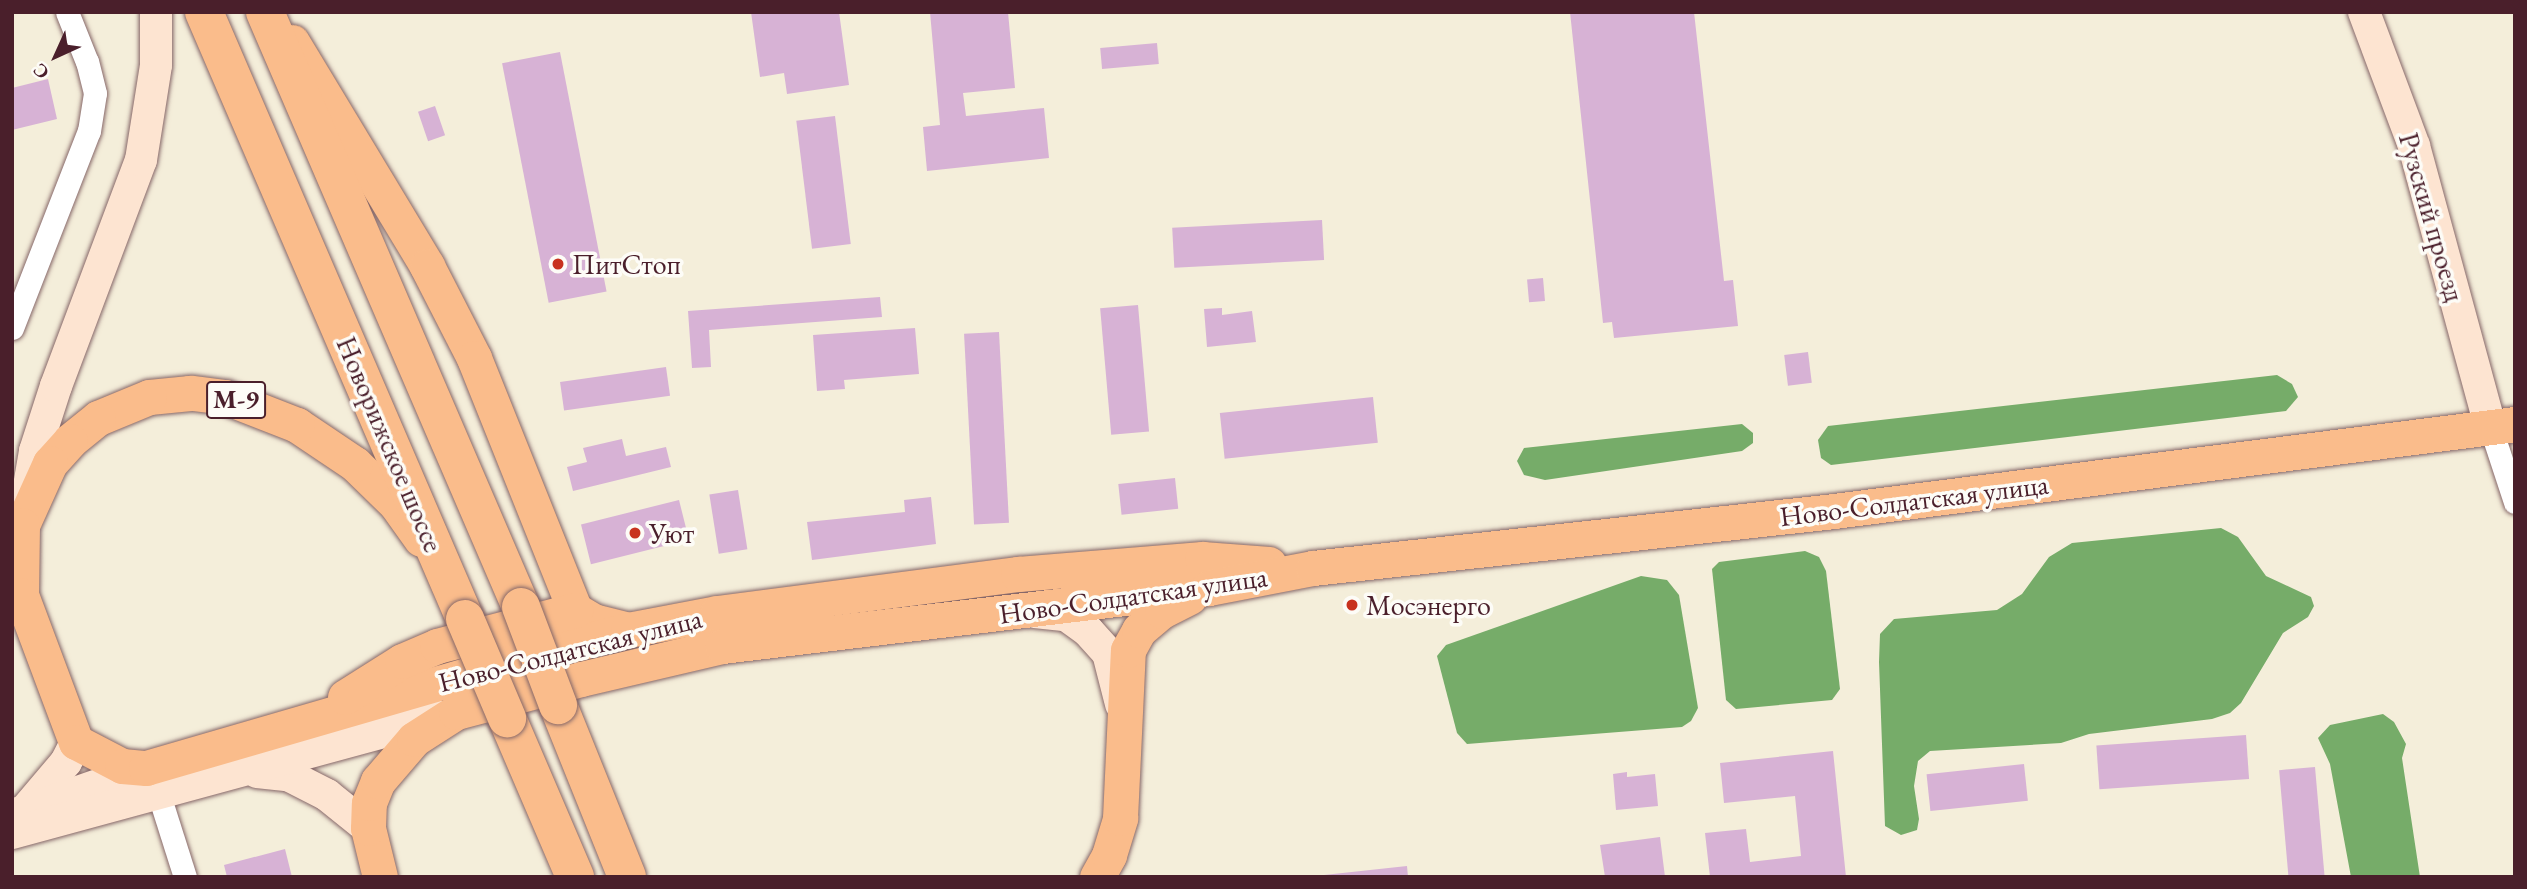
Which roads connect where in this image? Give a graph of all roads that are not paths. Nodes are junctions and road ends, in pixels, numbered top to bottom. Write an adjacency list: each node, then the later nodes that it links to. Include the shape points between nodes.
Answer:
1 (67, 12): 7 (street, via 95,93 89,131)
2 (156, 12): 10 (main road, М-9, via 156,65 141,160 56,386 35,451)
3 (204, 12): 12 (highway, Новорижское шоссе / М-9)
4 (265, 12): 28 (highway, Новорижское шоссе, bridge, via 520,607)
5 (274, 12): 14 (main road, via 427,267 474,358)
6 (2364, 12): 8 (main road, Рузский проезд, via 2414,146)
7 (12, 328)
8 (2502, 425): 9 (street); 11 (main road, Ново-Солдатская улица, via 1834,510)
9 (2515, 502)
10 (17, 541): 12 (main road, М-9, via 50,463 70,441 98,418 149,397 190,393 225,397 297,425 355,464 396,504); 20 (main road, М-9, via 21,595)
11 (1313, 568): 13 (main road, Ново-Солдатская улица); 16 (main road, Ново-Солдатская улица, via 1202,559 1017,574 717,613)
12 (445, 573): 27 (highway, Новорижское шоссе / М-9, bridge)
13 (1209, 588): 15 (main road, Ново-Солдатская улица); 18 (main road, via 1162,611 1139,630 1128,650)
14 (575, 610): 16 (main road, via 593,621); 19 (main road, via 437,646 402,661)
15 (1027, 611): 17 (main road, Ново-Солдатская улица, via 722,646); 18 (main road, via 1066,615 1088,631 1108,653)
16 (628, 630): 19 (main road, Ново-Солдатская улица)
17 (456, 712): 21 (main road, Ново-Солдатская улица); 24 (main road, via 414,739 393,761 369,803)
18 (1124, 717): 29 (main road, via 1120,818)
19 (311, 719): 22 (main road, Ново-Солдатская улица)
20 (76, 742): 22 (main road); 23 (main road, via 66,762)
21 (248, 771): 22 (main road, Ново-Солдатская улица); 24 (main road, via 288,775 327,795)
22 (153, 781): 23 (main road, Ново-Солдатская улица); 25 (street)
23 (16, 819)
24 (368, 828): 26 (main road)
25 (185, 877)
26 (380, 877)
27 (575, 877)
28 (627, 877)
29 (1097, 877)

